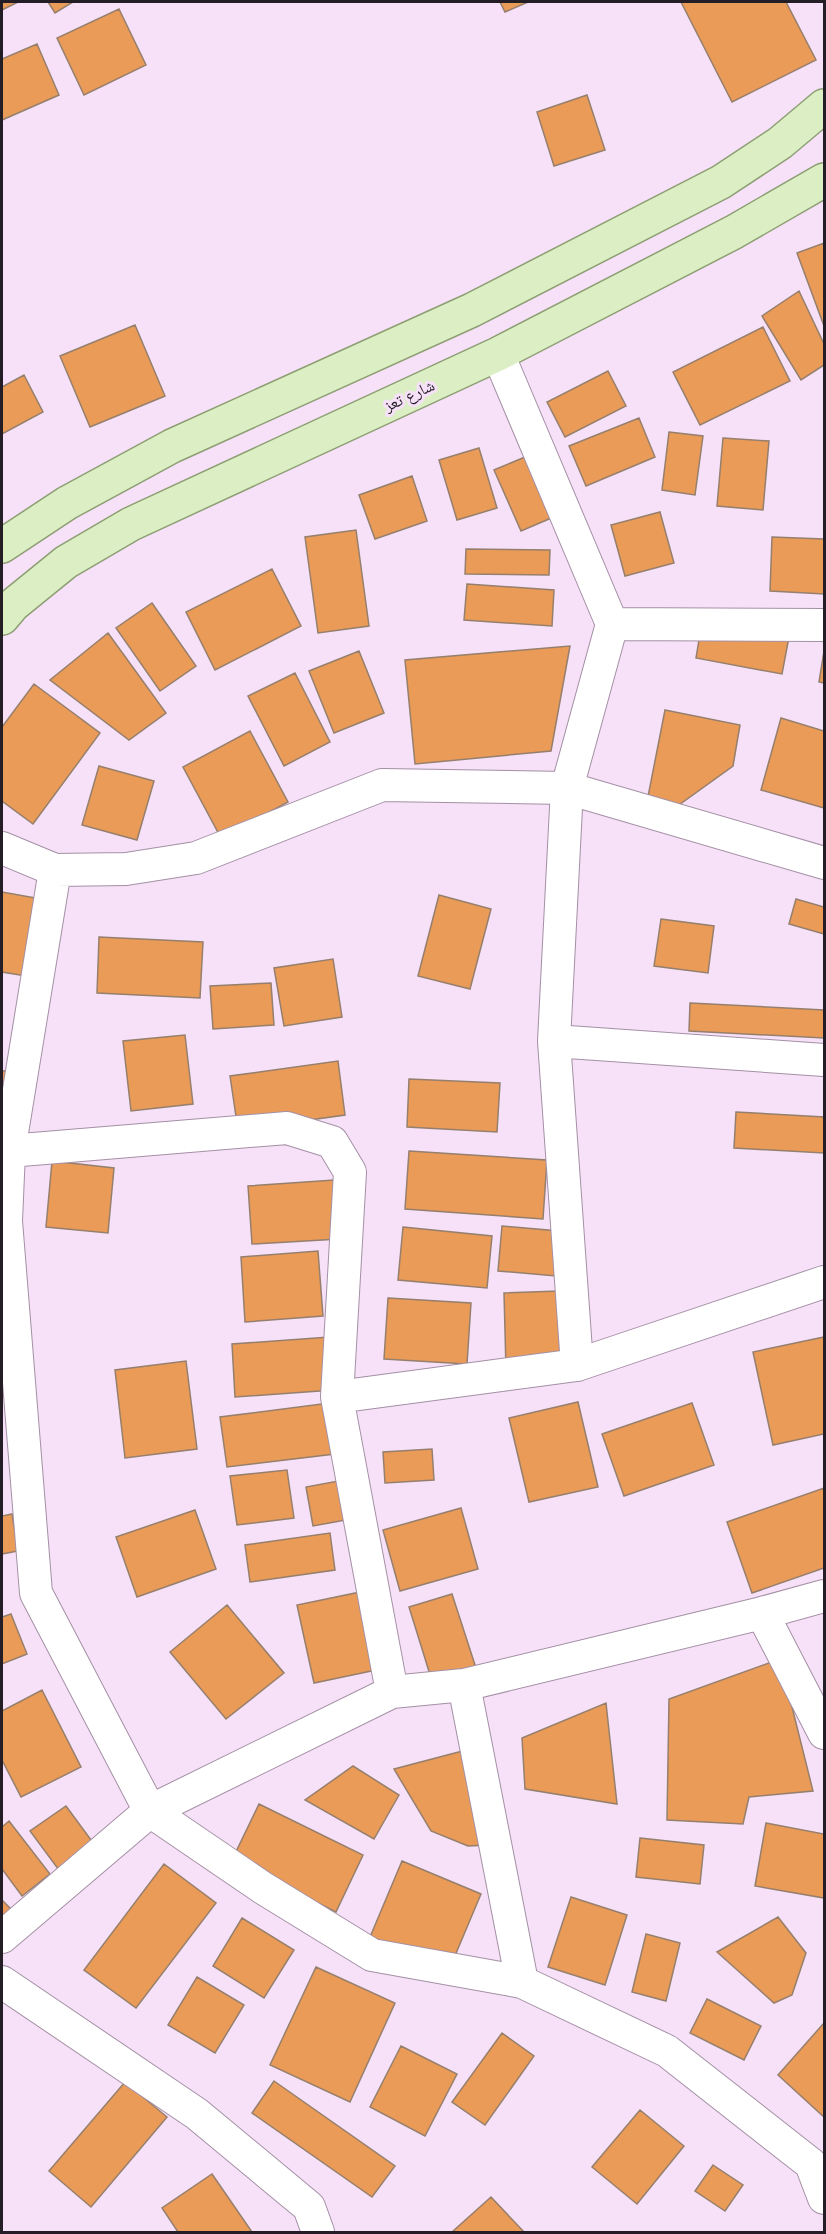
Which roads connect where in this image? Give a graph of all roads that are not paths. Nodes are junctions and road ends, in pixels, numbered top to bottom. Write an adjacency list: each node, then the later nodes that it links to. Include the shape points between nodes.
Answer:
1 (825, 106): 4 (main road, via 780,143 721,182 472,310 172,446 67,503)
2 (821, 180): 3 (main road, شارع تعز, via 734,232)
3 (498, 354): 5 (main road, شارع تعز, via 131,524 66,562); 6 (street)
4 (2, 546)
5 (2, 618)
6 (612, 624): 7 (street); 8 (street)
7 (825, 624)
8 (567, 788): 10 (street); 11 (street, via 382,786 196,858 126,869); 12 (street)
9 (2, 848): 11 (street)
10 (825, 863)
11 (55, 870): 14 (street)
12 (554, 1041): 13 (street); 16 (street)
13 (825, 1060)
14 (9, 1151): 17 (street, via 287,1128 332,1142 350,1173); 23 (street, via 6,1221 36,1593)
15 (825, 1282): 16 (street)
16 (577, 1365): 17 (street)
17 (337, 1397): 21 (street)
18 (825, 1596): 19 (street)
19 (762, 1613): 20 (street); 22 (street)
20 (464, 1685): 21 (street); 26 (street)
21 (392, 1692): 23 (street)
22 (825, 1733)
23 (150, 1811): 24 (street); 26 (street, via 263,1888 372,1955)
24 (2, 1937)
25 (2, 1982): 28 (street, via 197,2114 309,2207)
26 (522, 1982): 27 (street, via 667,2051 811,2164)
27 (825, 2198)
28 (318, 2232)

